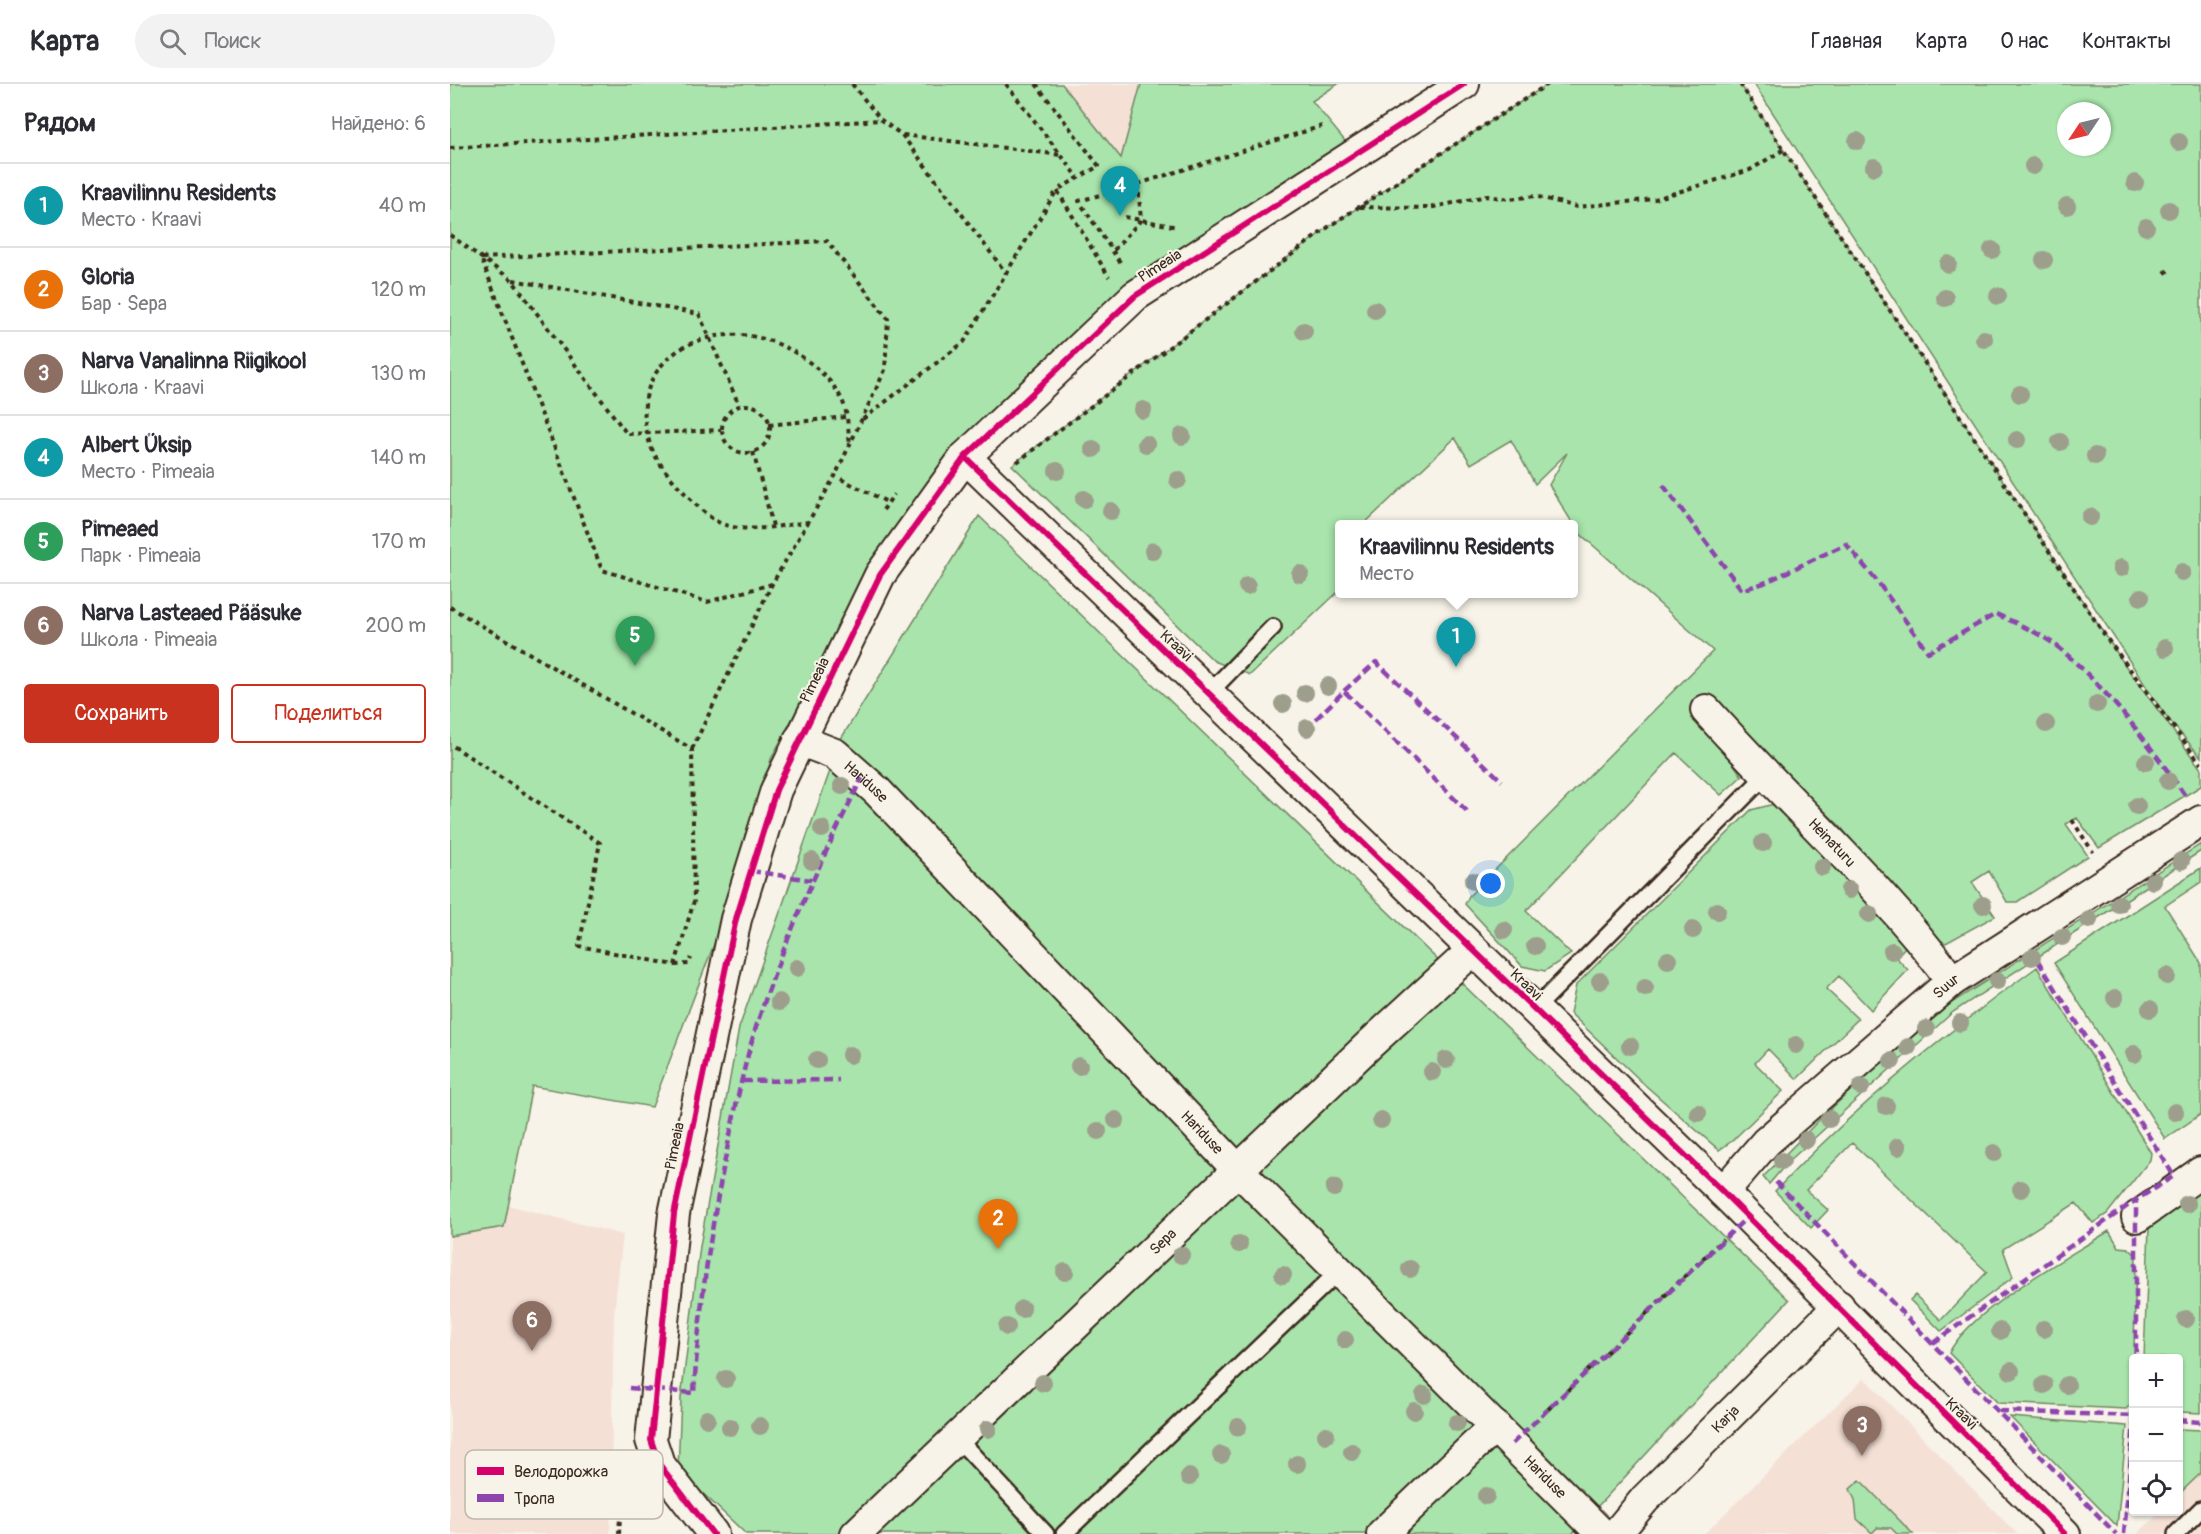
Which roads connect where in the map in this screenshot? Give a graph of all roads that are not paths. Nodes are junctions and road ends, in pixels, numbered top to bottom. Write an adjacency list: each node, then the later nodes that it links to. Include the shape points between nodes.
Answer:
1 (1464, 84): 2 (street, Pimeaia, via 1135,296)
2 (965, 458): 4 (street, Kraavi); 6 (street, Pimeaia, via 880,575)
3 (1273, 627): 4 (lane)
4 (1209, 693): 9 (street, Kraavi)
5 (1706, 710): 7 (street, Heinaturu)
6 (799, 740): 12 (street, Hariduse, via 835,754 878,791); 20 (street, Pimeaia, via 776,790 736,919 674,1214 656,1378 651,1440)
7 (1765, 776): 10 (street, Heinaturu, via 1840,849); 11 (lane)
8 (2201, 821): 10 (street, Suur)
9 (1473, 950): 11 (street, Kraavi); 12 (street, Sepa)
10 (1952, 981): 14 (street, Suur, via 1766,1142)
11 (1534, 1010): 14 (street, Kraavi)
12 (1238, 1170): 16 (street, Hariduse); 19 (street, Sepa)
13 (2201, 1172): 15 (street)
14 (1723, 1192): 17 (street, Kraavi)
15 (2137, 1217)
16 (1340, 1271): 18 (street, Hariduse); 26 (lane)
17 (1839, 1306): 29 (street, Karja, via 1645,1499); 30 (street, Kraavi, via 1872,1344)
18 (1504, 1435): 27 (street); 28 (street, Hariduse)
19 (957, 1438): 24 (street, Sepa); 25 (lane)
20 (654, 1450)
21 (663, 1469): 23 (street, Pimeaia)
22 (2201, 1509): 31 (lane)
23 (713, 1534)
24 (856, 1534)
25 (1046, 1534)
26 (1064, 1534)
27 (1382, 1534)
28 (1602, 1534)
29 (1616, 1534)
30 (2065, 1534)
31 (2176, 1534)

